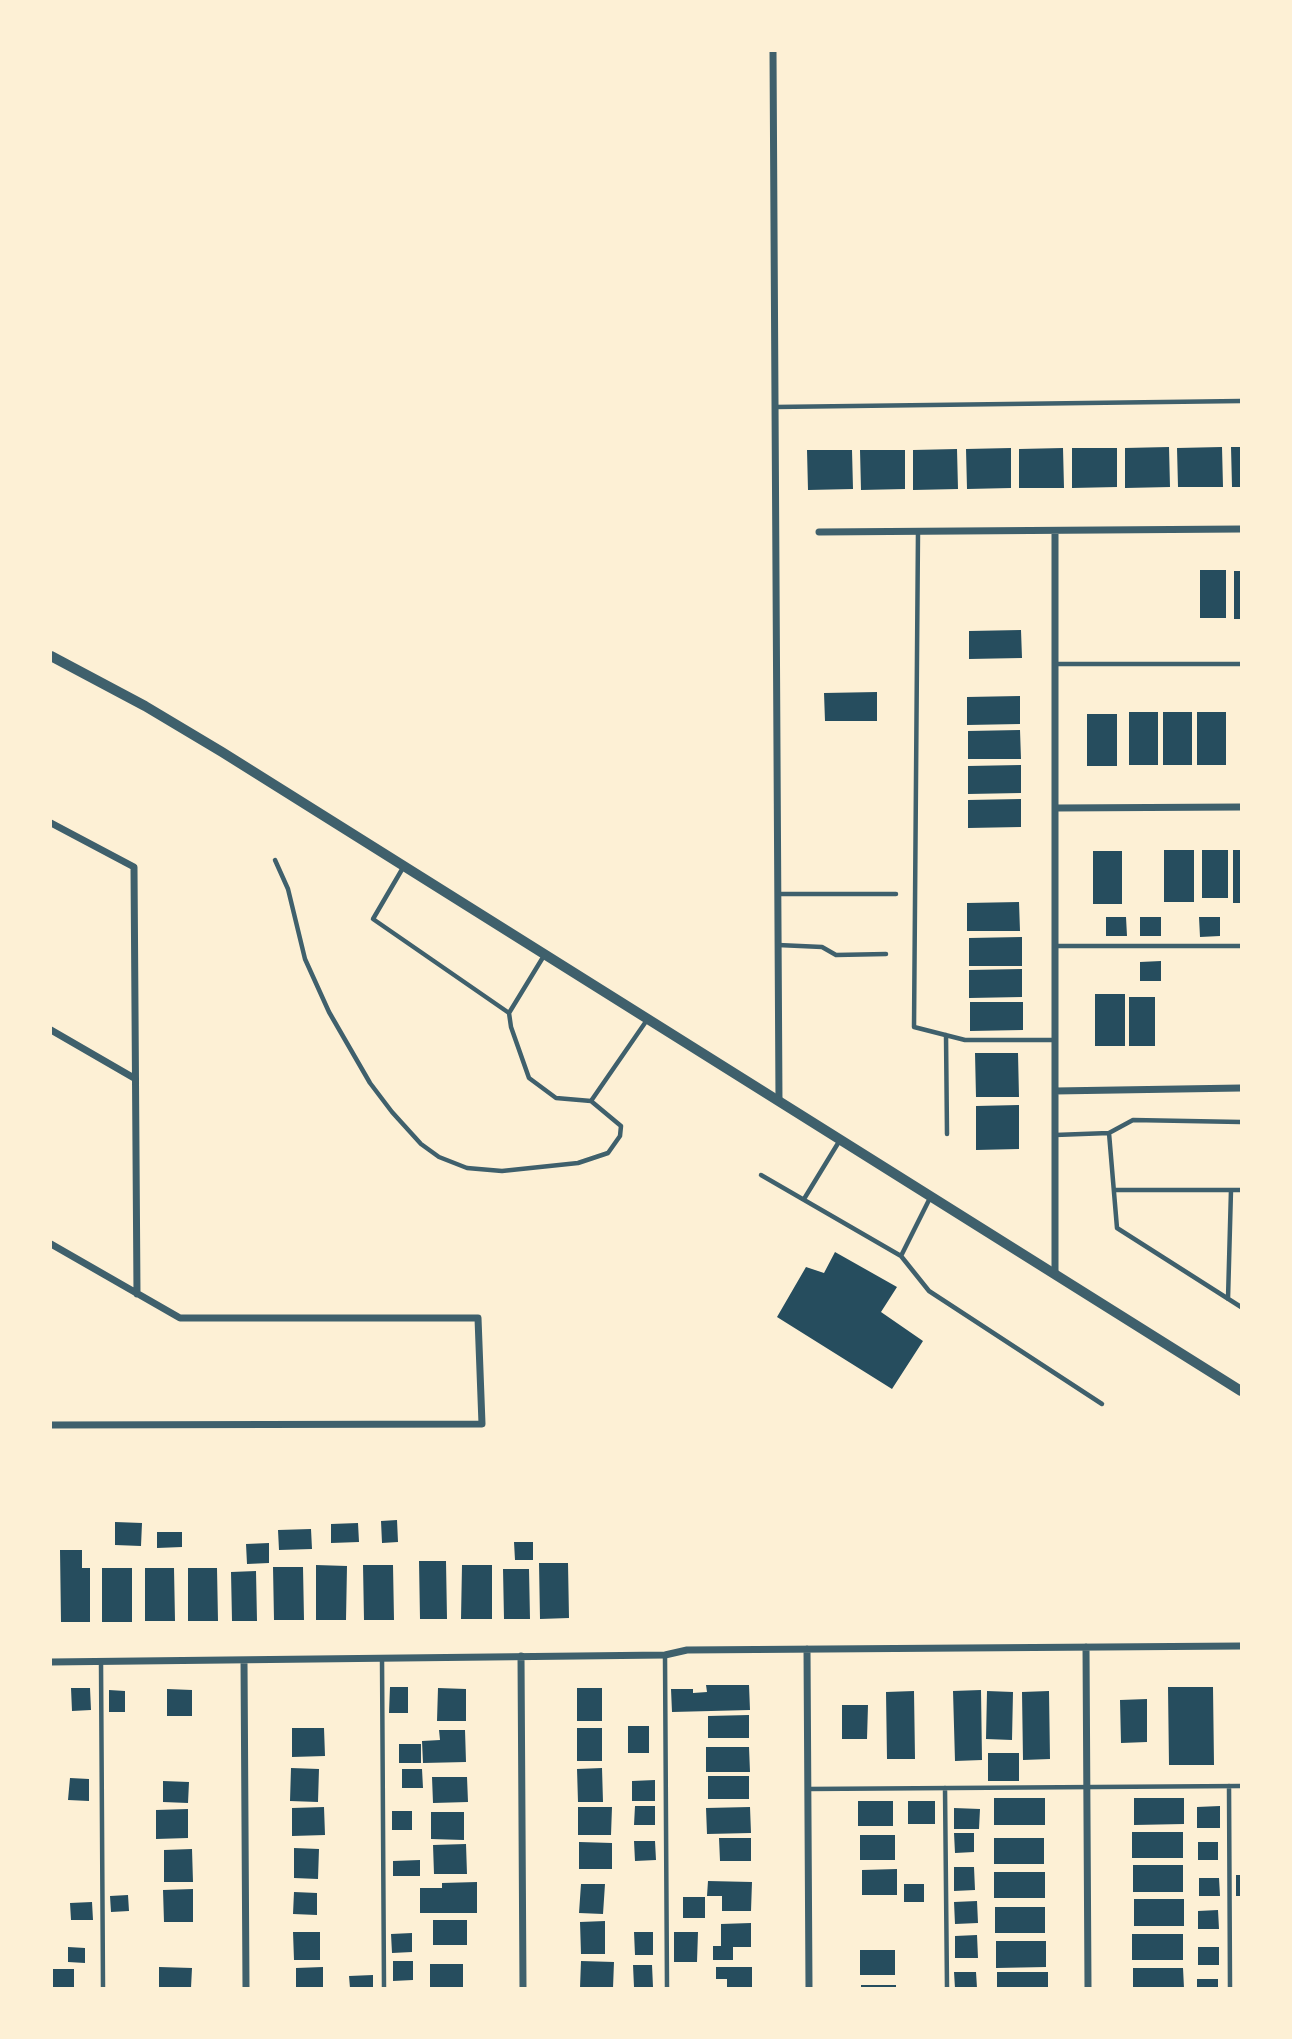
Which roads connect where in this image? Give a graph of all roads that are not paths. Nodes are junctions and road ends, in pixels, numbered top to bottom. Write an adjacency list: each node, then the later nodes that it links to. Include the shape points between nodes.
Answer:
1 (773, 51): 3 (street)
2 (1241, 401): 3 (lane)
3 (775, 407): 16 (street)
4 (1241, 529): 5 (street)
5 (1055, 531): 7 (street); 9 (street)
6 (819, 532): 7 (street)
7 (918, 532): 26 (lane, via 914,1027)
8 (51, 656): 15 (street, via 145,706)
9 (1055, 664): 10 (lane); 12 (street)
10 (1241, 664)
11 (1241, 807): 12 (street)
12 (1056, 808): 19 (street)
13 (51, 823): 28 (street, via 134,867)
14 (275, 860): 32 (lane, via 288,890 305,959 329,1012 370,1083 421,1144 467,1168 502,1171 578,1163 608,1153 620,1136 621,1126)
15 (404, 865): 21 (street); 23 (lane, via 373,919)
16 (778, 894): 17 (lane); 18 (street)
17 (896, 894)
18 (778, 945): 22 (lane, via 822,947 836,955); 31 (street)
19 (1055, 946): 20 (lane); 27 (street)
20 (1241, 946)
21 (545, 953): 23 (lane); 24 (street)
22 (886, 954)
23 (509, 1013): 32 (lane, via 529,1078 556,1097)
24 (649, 1018): 31 (street); 32 (lane)
25 (51, 1030): 28 (street)
26 (946, 1035): 27 (lane, via 965,1040); 35 (lane)
27 (1055, 1040): 30 (street)
28 (134, 1078): 47 (street)
29 (1241, 1088): 30 (street)
30 (1055, 1091): 36 (street)
31 (779, 1100): 37 (street)
32 (590, 1101)
33 (1241, 1122): 34 (lane, via 1133,1120)
34 (1109, 1133): 36 (lane); 39 (lane)
35 (947, 1134)
36 (1055, 1135): 46 (street)
37 (841, 1139): 42 (street); 43 (lane)
38 (761, 1175): 43 (lane)
39 (1114, 1189): 40 (lane); 48 (lane, via 1117,1228)
40 (1231, 1189): 41 (lane); 48 (lane)
41 (1241, 1190)
42 (932, 1196): 45 (lane); 46 (street)
43 (804, 1199): 45 (lane)
44 (51, 1244): 47 (street)
45 (901, 1256): 51 (lane, via 929,1291)
46 (1055, 1274): 50 (street)
47 (137, 1294): 52 (street, via 180,1318 478,1318 482,1424)
48 (1228, 1299): 49 (lane)
49 (1241, 1307)
50 (1241, 1391)
51 (1102, 1404)
52 (51, 1425)
53 (1241, 1646): 54 (street)
54 (1086, 1647): 55 (street); 64 (street)
55 (807, 1649): 56 (street, via 687,1650); 66 (street)
56 (665, 1655): 57 (street); 71 (lane)
57 (521, 1656): 58 (street); 70 (street)
58 (382, 1658): 59 (street); 69 (lane)
59 (244, 1660): 60 (street); 68 (street)
60 (100, 1661): 61 (street); 67 (lane)
61 (51, 1662)
62 (1229, 1786): 63 (lane); 64 (lane); 75 (lane)
63 (1241, 1786)
64 (1087, 1787): 65 (lane); 74 (street)
65 (945, 1788): 66 (lane); 73 (lane)
66 (808, 1789): 72 (street)
67 (103, 1988)
68 (246, 1988)
69 (384, 1988)
70 (523, 1988)
71 (667, 1988)
72 (809, 1988)
73 (947, 1988)
74 (1088, 1988)
75 (1230, 1988)

